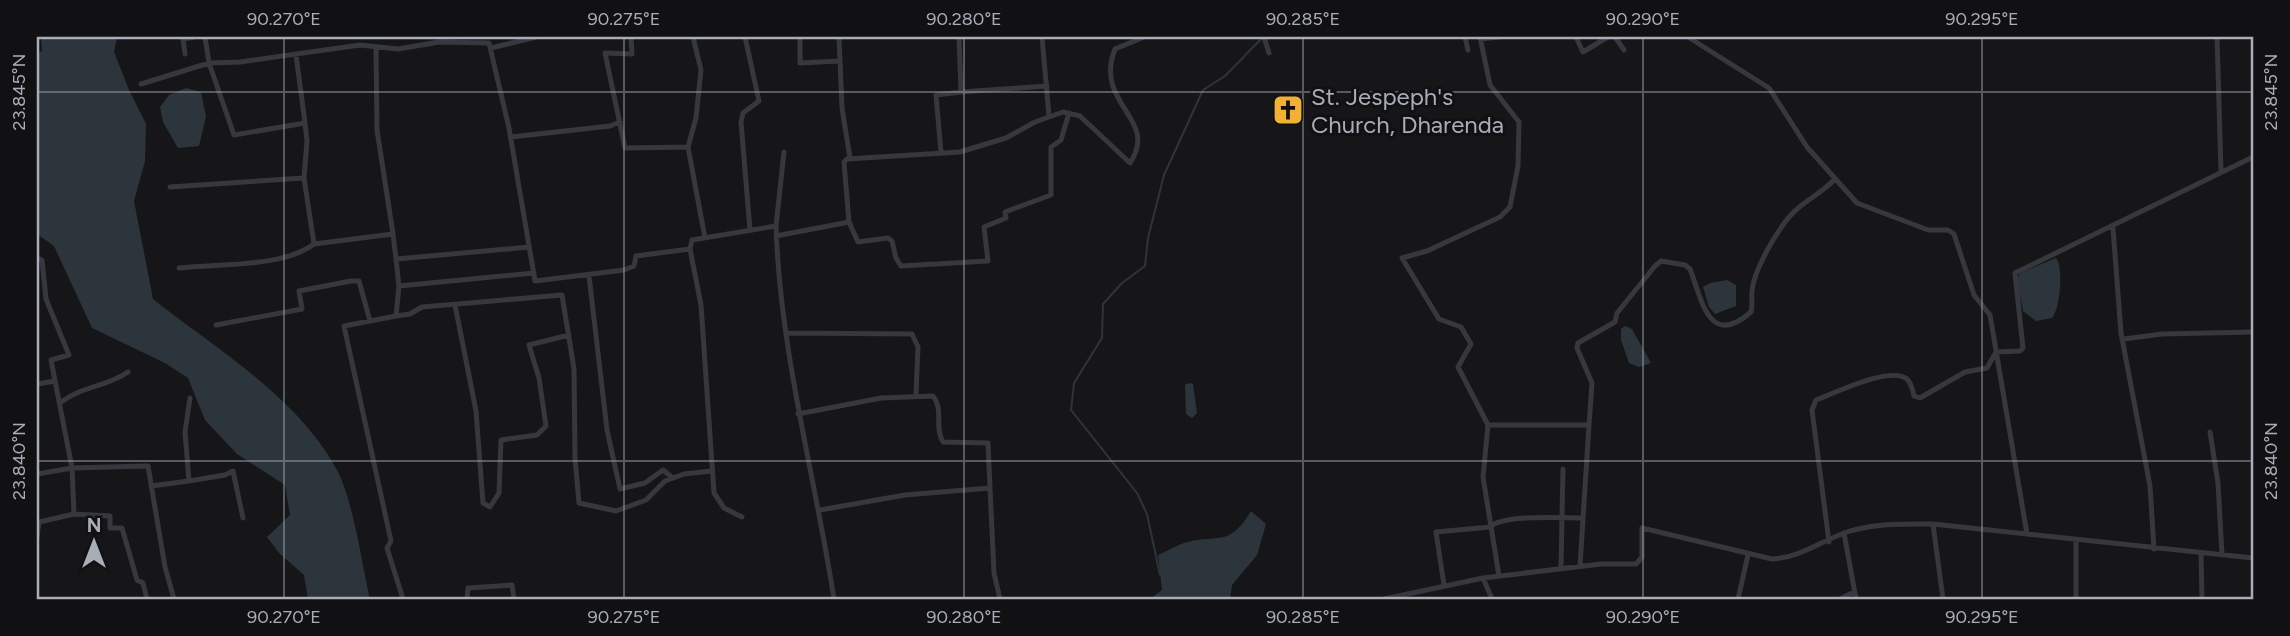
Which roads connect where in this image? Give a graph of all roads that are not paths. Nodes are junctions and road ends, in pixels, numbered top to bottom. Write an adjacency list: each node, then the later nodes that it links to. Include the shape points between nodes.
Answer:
1 (194, 37): 26 (street, via 183,39)
2 (205, 37): 29 (street)
3 (536, 37): 21 (street)
4 (631, 37): 35 (street, via 632,54 605,53)
5 (693, 37): 38 (street, via 701,70)
6 (746, 37): 50 (street, via 759,101 743,113 741,122)
7 (800, 37): 28 (street, via 800,63)
8 (839, 37): 28 (street)
9 (959, 37): 32 (street)
10 (1042, 37): 31 (street)
11 (1144, 37): 33 (street, via 1115,49 1109,67 1113,91 1136,126 1138,139 1130,163 1080,116)
12 (1264, 37): 25 (street)
13 (1465, 37): 23 (street)
14 (1499, 37): 20 (street)
15 (1576, 37): 16 (street, via 1583,52)
16 (1608, 37)
17 (1615, 37): 24 (street)
18 (1688, 37): 45 (street, via 1769,88)
19 (2217, 37): 43 (street)
20 (1480, 38): 81 (street, via 1490,85 1519,121 1518,166 1510,207 1500,217 1402,258 1439,319 1461,327 1471,344 1458,367)
21 (489, 43): 22 (street); 37 (street)
22 (376, 48): 27 (street, via 360,45); 51 (street, via 377,130)
23 (1468, 50)
24 (1623, 50)
25 (1269, 53)
26 (185, 54)
27 (296, 55): 29 (street); 36 (street)
28 (839, 61): 42 (street)
29 (209, 63): 30 (street); 36 (street, via 234,135)
30 (141, 84)
31 (1047, 86): 32 (street); 34 (street)
32 (961, 92): 40 (street, via 936,95)
33 (1069, 113): 34 (street); 47 (street, via 1060,140 1051,147 1051,195 1005,212 1006,218 984,227 988,261 901,266 892,241 858,242)
34 (1049, 116): 40 (street, via 1006,138)
35 (620, 122): 37 (street); 38 (street, via 625,148)
36 (305, 123): 44 (street)
37 (511, 136): 55 (street)
38 (688, 147): 53 (street)
39 (784, 152): 48 (street)
40 (941, 153): 42 (street)
41 (2253, 157): 43 (street)
42 (850, 158): 47 (street, via 844,162 843,175)
43 (2221, 171): 49 (street)
44 (304, 178): 46 (street); 54 (street)
45 (1835, 179): 73 (street, via 1857,203 1928,230 1952,231 1976,298 1989,312); 82 (street, via 1783,223 1758,269 1751,312 1732,325 1717,324 1707,317 1685,265 1661,261 1654,266 1617,313 1615,322 1578,343 1592,383)
46 (170, 187)
47 (849, 222): 52 (street)
48 (776, 226): 50 (street); 52 (street)
49 (2113, 228): 72 (street); 73 (street, via 2015,273 2023,348)
50 (750, 230): 53 (street)
51 (393, 234): 54 (street); 58 (street)
52 (776, 236): 70 (street)
53 (705, 237): 56 (street, via 692,240)
54 (314, 244): 59 (street, via 300,255 270,261)
55 (529, 247): 58 (street); 60 (street)
56 (690, 249): 61 (street, via 636,256 634,266); 86 (street, via 701,305)
57 (37, 258): 75 (street, via 42,260 46,299 69,355 51,360)
58 (396, 259): 63 (street)
59 (179, 268)
60 (534, 273): 62 (street, via 535,281); 63 (street)
61 (589, 276): 62 (street); 88 (street, via 607,430 620,489 645,483 663,470)
62 (559, 279): 64 (street)
63 (399, 286): 66 (street)
64 (562, 295): 65 (street); 71 (street)
65 (455, 305): 66 (street, via 422,307); 71 (street, via 475,411 483,503 491,507 499,492 501,440 537,435 546,426 529,345)
66 (396, 316): 67 (street)
67 (370, 321): 68 (street, via 359,281 351,281 299,291 302,310); 118 (street, via 344,326 391,541 387,548)
68 (216, 325)
69 (2253, 332): 72 (street)
70 (788, 333): 77 (street, via 912,334 918,347); 80 (street)
71 (569, 335): 88 (street, via 579,503 616,511 646,500)
72 (2124, 339): 105 (street, via 2150,486)
73 (1996, 352): 101 (street); 104 (street, via 1987,368 1965,372 1920,398 1914,396 1905,378 1886,377 1849,385 1812,404)
74 (128, 372): 79 (street)
75 (55, 381): 76 (street); 79 (street)
76 (37, 384)
77 (916, 394): 80 (street); 91 (street, via 936,398 943,442 988,443)
78 (190, 398): 89 (street, via 185,432)
79 (60, 403): 84 (street)
80 (798, 414): 92 (street)
81 (1488, 425): 82 (street); 99 (street, via 1483,477)
82 (1589, 425): 96 (street)
83 (2210, 432): 108 (street)
84 (72, 468): 87 (street); 90 (street, via 148,466); 93 (street)
85 (1563, 469): 97 (street)
86 (712, 471): 88 (street); 94 (street, via 714,493 724,508)
87 (37, 474)
88 (673, 478)
89 (189, 481): 90 (street); 95 (street, via 233,471)
90 (151, 486): 117 (street)
91 (990, 488): 92 (street, via 905,495); 122 (street, via 994,573)
92 (820, 510): 121 (street)
93 (74, 514): 102 (street, via 40,522); 116 (street, via 110,516 110,528 122,528)
94 (742, 517)
95 (243, 518)
96 (1582, 518): 97 (street); 110 (street)
97 (1562, 519): 99 (street, via 1495,522); 111 (street)
98 (1933, 524): 100 (street); 101 (street); 127 (street)
99 (1490, 527): 112 (street); 114 (street, via 1436,532)
100 (1844, 533): 104 (street); 115 (street)
101 (2027, 534): 103 (street)
102 (37, 537)
103 (2076, 540): 105 (street); 128 (street)
104 (1829, 542): 107 (street, via 1784,559)
105 (2154, 549): 106 (street)
106 (2201, 552): 108 (street); 129 (street)
107 (1748, 555): 110 (street, via 1642,528 1642,557 1636,564); 125 (street)
108 (2222, 555): 109 (street)
109 (2253, 558)
110 (1580, 566): 111 (street)
111 (1561, 568): 112 (street)
112 (1500, 576): 113 (street)
113 (1483, 578): 114 (street); 124 (street)
114 (1444, 585): 123 (street)
115 (1855, 596): 126 (street)
116 (147, 599)
117 (174, 599)
118 (403, 599)
119 (467, 599): 120 (street, via 468,588 512,585)
120 (514, 599)
121 (834, 599)
122 (1000, 599)
123 (1384, 599)
124 (1492, 599)
125 (1738, 599)
126 (1840, 599)
127 (1943, 599)
128 (2076, 599)
129 (2202, 599)

